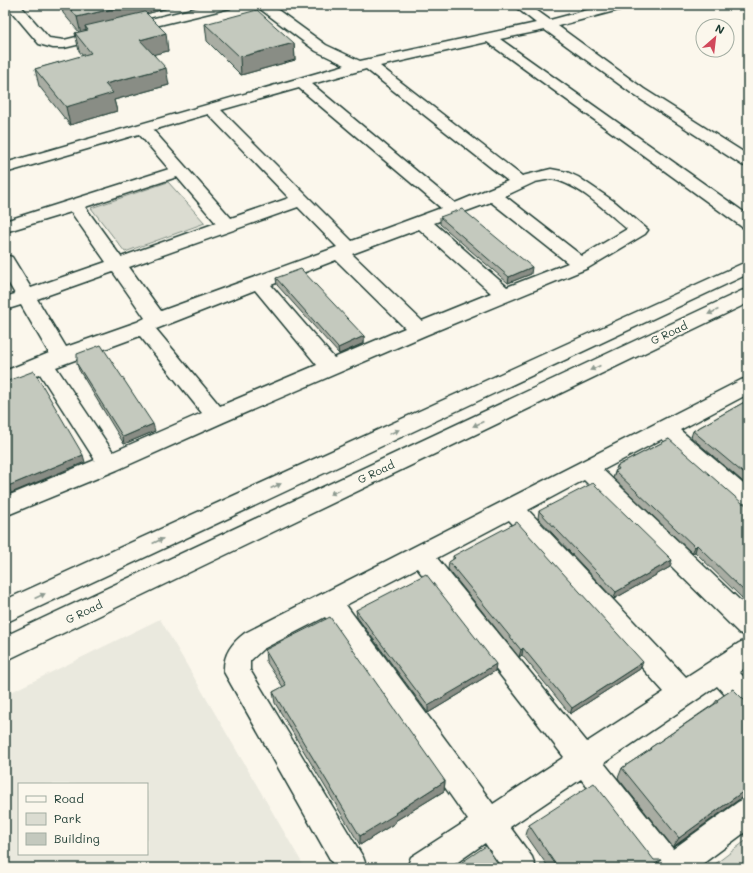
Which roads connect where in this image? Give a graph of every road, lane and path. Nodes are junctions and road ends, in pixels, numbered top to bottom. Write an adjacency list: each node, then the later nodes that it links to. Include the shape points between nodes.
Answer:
1 (13, 5): 2 (street, via 44,41 64,44)
2 (225, 5)
3 (262, 5): 8 (street, via 321,48)
4 (520, 5): 6 (street)
5 (621, 5): 6 (street)
6 (548, 24): 7 (street); 12 (street, via 639,92)
7 (488, 37): 8 (street); 21 (street)
8 (363, 65): 9 (street); 15 (street)
9 (301, 82): 10 (street); 19 (street)
10 (210, 108): 11 (street); 17 (street)
11 (142, 128): 13 (street); 14 (street)
12 (748, 162)
13 (5, 168)
14 (180, 171): 18 (street); 22 (street)
15 (521, 183): 16 (street); 27 (street, via 541,175 562,176 588,190 639,230)
16 (493, 195): 19 (street); 27 (street)
17 (300, 200): 22 (street); 24 (street)
18 (75, 205): 23 (street); 26 (street)
19 (453, 210): 20 (street)
20 (422, 222): 24 (street); 30 (street)
21 (748, 223)
22 (227, 225): 26 (street)
23 (5, 227)
24 (344, 250): 29 (street); 35 (street)
25 (5, 261): 32 (street)
26 (117, 264): 32 (street); 34 (street)
27 (581, 264): 30 (street)
28 (748, 267): 49 (street, one-way to 28)
29 (258, 282): 34 (street); 37 (street)
30 (505, 295): 35 (street)
31 (748, 295): 51 (street, G Road, one-way to 51)
32 (26, 296): 33 (street); 36 (street)
33 (5, 304)
34 (151, 323): 36 (street); 40 (street)
35 (419, 330): 37 (street)
36 (53, 360): 38 (street); 42 (street)
37 (331, 368): 40 (street)
38 (5, 379)
39 (744, 391): 41 (street)
40 (216, 416): 42 (street)
41 (664, 428): 43 (street); 44 (street)
42 (109, 464): 45 (street)
43 (587, 469): 46 (street); 50 (street)
44 (748, 502)
45 (5, 507)
46 (512, 508): 47 (street); 54 (street)
47 (421, 555): 48 (street); 56 (street)
48 (330, 602): 58 (street); 59 (street, via 254,641 241,652 236,662 237,672)
49 (5, 612)
50 (748, 625)
51 (5, 649)
52 (748, 651): 53 (street)
53 (719, 670): 54 (street); 55 (street)
54 (684, 694): 56 (street)
55 (748, 700)
56 (582, 760): 58 (street); 62 (street)
57 (748, 812): 63 (street)
58 (490, 823): 60 (street); 61 (street)
59 (352, 868)
60 (422, 868)
61 (521, 868)
62 (669, 868)
63 (672, 868)

